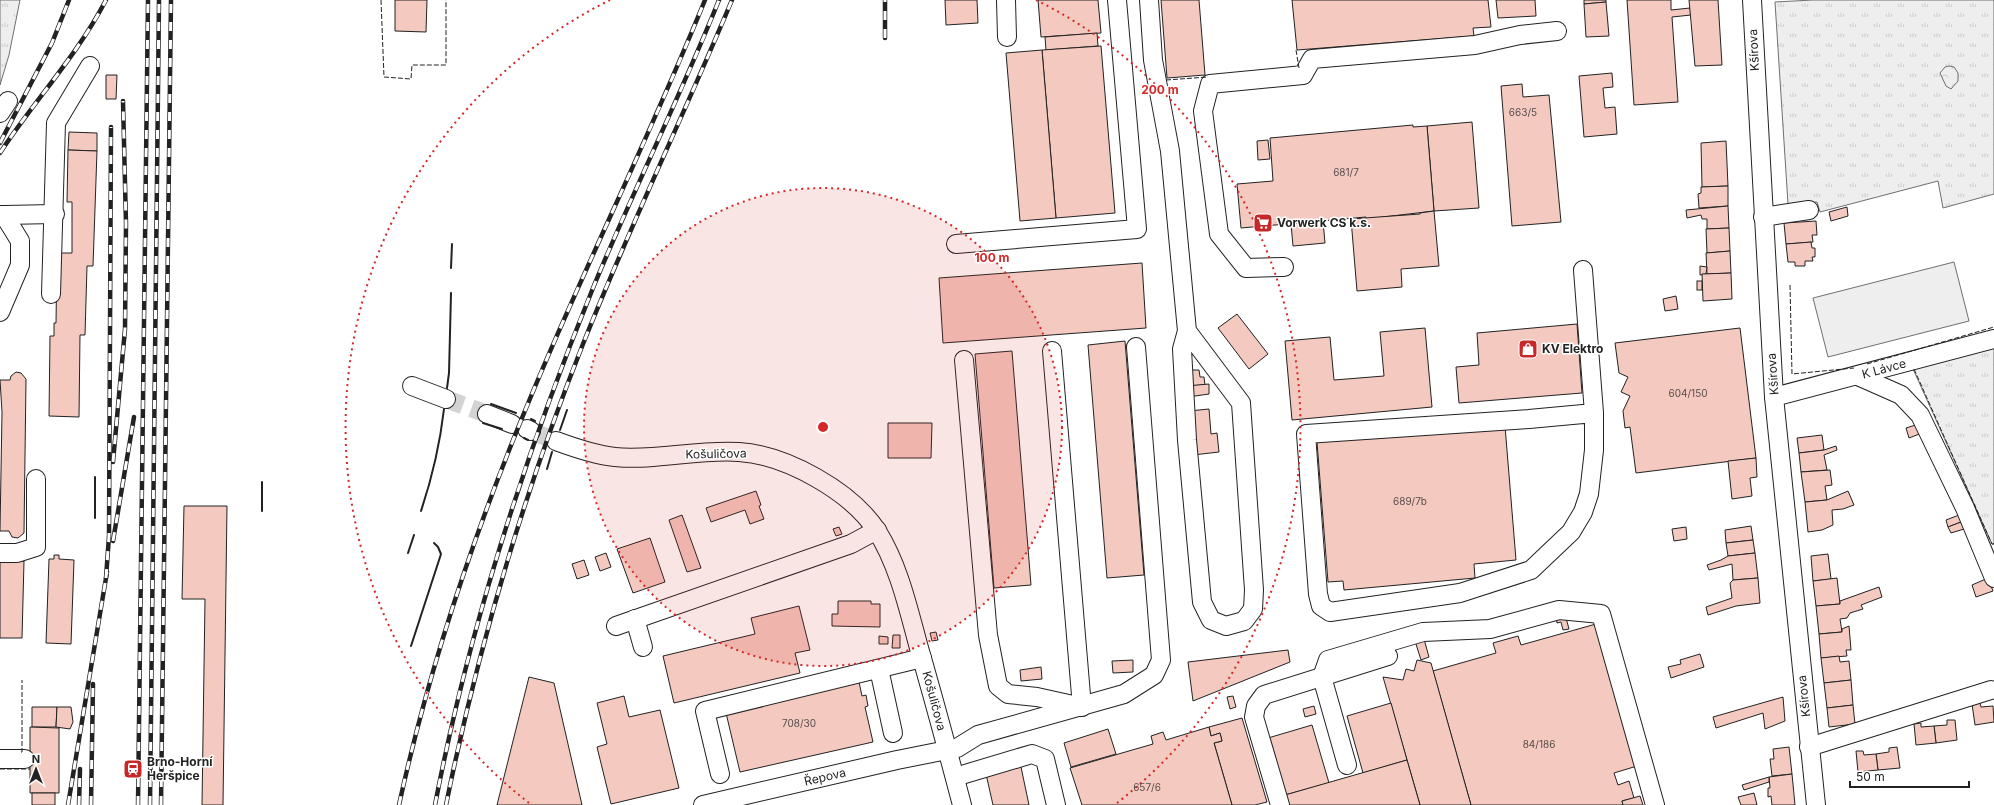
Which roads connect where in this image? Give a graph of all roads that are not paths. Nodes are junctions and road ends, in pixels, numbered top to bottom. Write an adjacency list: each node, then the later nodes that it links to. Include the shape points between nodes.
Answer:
1 (1006, 0): 6 (street)
2 (1117, 0): 12 (street, via 1137,229)
3 (1148, 0): 17 (street, via 1153,60 1170,151)
4 (1752, 0): 11 (street, Kšírova)
5 (1557, 31): 13 (street, via 1520,35 1475,45 1312,59 1303,75 1210,84 1204,111 1219,234 1246,268)
6 (1008, 37)
7 (90, 66): 9 (street, via 56,123)
8 (1809, 210): 11 (street)
9 (54, 214): 10 (street); 15 (street)
10 (2, 215): 16 (street, via 20,241 20,265)
11 (1763, 217): 24 (street, Kšírova)
12 (956, 244)
13 (1284, 267)
14 (1583, 270): 26 (street)
15 (51, 294)
16 (0, 312)
17 (1187, 331): 17 (street, via 1182,349 1187,440 1202,602 1211,620 1226,626 1244,621 1253,609 1254,590 1241,402)
18 (1994, 339): 22 (street, K Lávce)
19 (1136, 346): 42 (street, Řepova, via 1161,660 1154,676 1124,694)
20 (1052, 351): 42 (street)
21 (964, 360): 42 (street, via 988,635 998,686 1008,694)
22 (1858, 376): 24 (street, K Lávce); 33 (street, via 1901,395 1920,415 1965,508)
23 (412, 386): 25 (street)
24 (1774, 397): 44 (street, Kšírova)
25 (446, 399)
26 (1594, 413): 26 (street, via 1594,450 1590,486 1583,512 1571,532 1531,570 1460,593 1330,612 1321,606 1306,434)
27 (487, 414): 28 (street)
28 (523, 428)
29 (556, 441): 31 (street, Košuličova, via 582,451 615,457 713,452 762,455 810,475 840,493 862,511)
30 (36, 479): 32 (street, via 36,547)
31 (877, 530): 34 (street, via 851,544); 38 (street, Košuličova, via 897,574)
32 (0, 553)
33 (1994, 578)
34 (635, 619): 35 (street); 36 (street)
35 (616, 626)
36 (643, 647)
37 (1388, 656): 40 (street)
38 (922, 658): 39 (street); 45 (street, Košuličova)
39 (879, 669): 43 (street); 49 (street, via 705,711)
40 (1322, 677): 48 (street); 54 (street, via 1264,695 1256,706 1254,717); 55 (street, via 1328,660 1423,632 1490,629 1559,610 1601,614)
41 (1991, 690): 44 (street)
42 (1082, 706): 45 (street, Řepova, via 978,735 957,748)
43 (893, 732)
44 (1809, 747): 56 (street, Kšírova)
45 (947, 749): 50 (street, Košuličova); 51 (street, Řepova)
46 (0, 759): 47 (street)
47 (25, 759)
48 (1348, 765)
49 (720, 774)
50 (954, 777): 52 (street, Košuličova); 53 (street, via 1032,754 1045,759)
51 (703, 805)
52 (962, 805)
53 (1056, 805)
54 (1280, 805)
55 (1655, 805)
56 (1816, 805)

